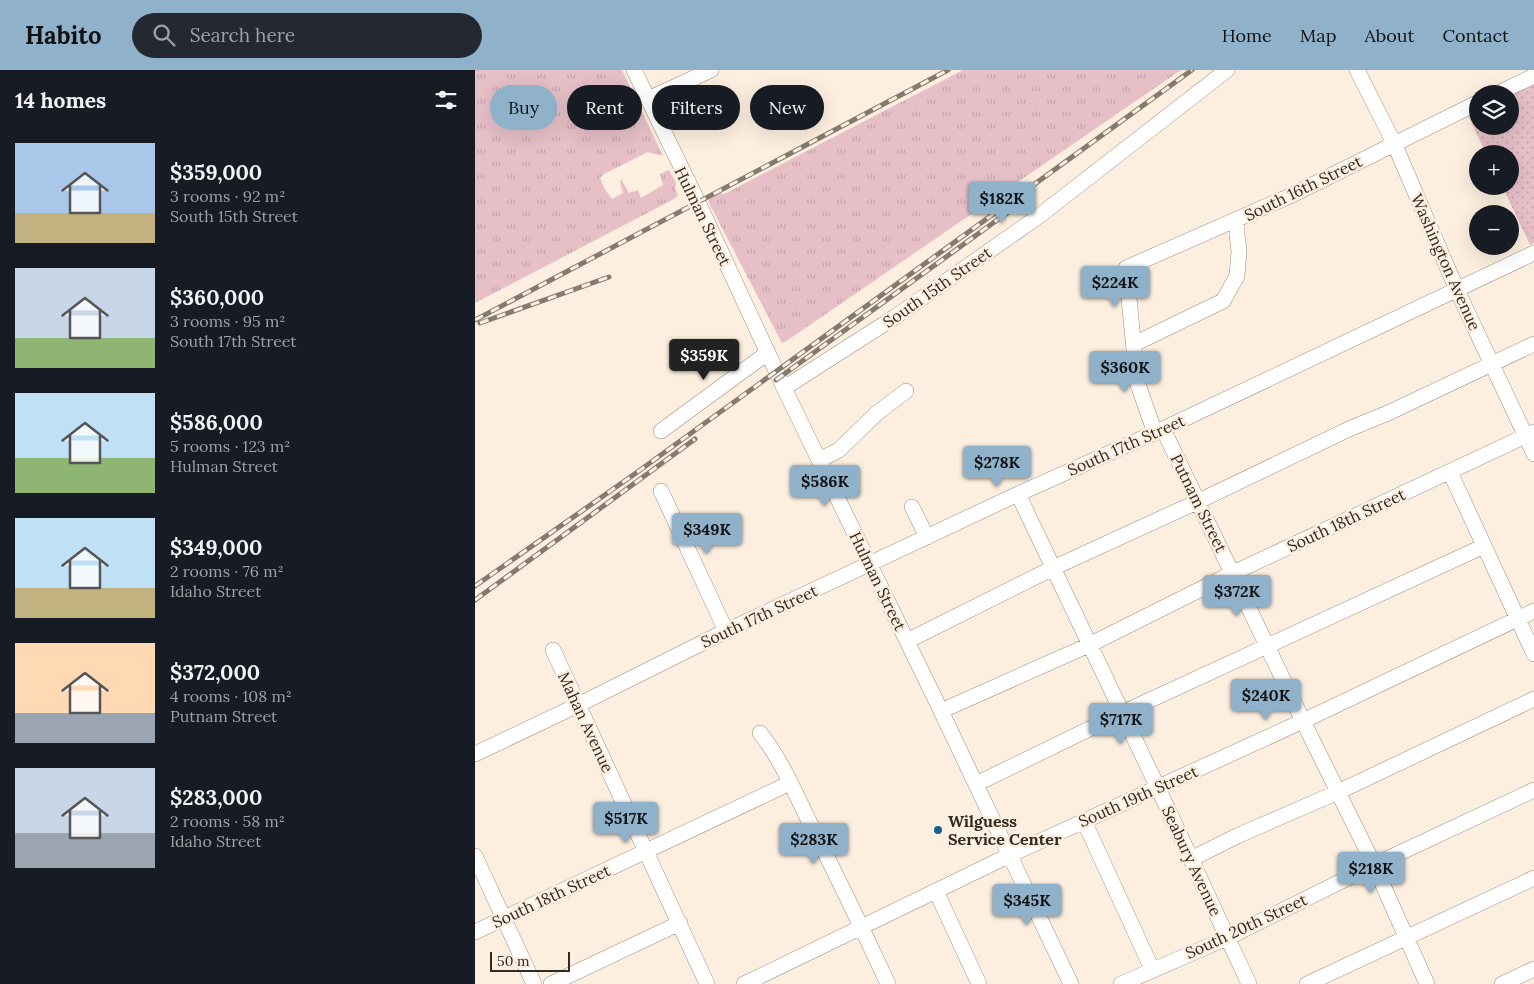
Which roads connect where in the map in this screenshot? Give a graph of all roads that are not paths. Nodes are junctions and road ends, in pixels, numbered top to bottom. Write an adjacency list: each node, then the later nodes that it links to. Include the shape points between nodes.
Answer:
1 (634, 70): 7 (street, Hulman Street)
2 (711, 70): 7 (street)
3 (1227, 70): 18 (street, South 15th Street, via 1039,216 895,317)
4 (1357, 70): 9 (street, Washington Avenue)
5 (1534, 76): 6 (street)
6 (1515, 85)
7 (648, 99): 16 (street, Hulman Street)
8 (1469, 107): 9 (street, South 16th Street)
9 (1394, 143): 10 (street, South 16th Street); 13 (street, Washington Avenue)
10 (1237, 219): 12 (street, South 16th Street); 14 (street, via 1237,276 1223,301)
11 (1534, 253): 13 (street, South 17th Street)
12 (1125, 268): 14 (street, Putnam Street)
13 (1457, 290): 17 (street, Washington Avenue); 21 (street, South 17th Street)
14 (1134, 344): 21 (street, Putnam Street, via 1135,376)
15 (1534, 344): 17 (street)
16 (767, 350): 18 (street, Hulman Street); 20 (street, via 762,357)
17 (1491, 364): 22 (street, Washington Avenue); 28 (street)
18 (784, 388): 24 (street, Hulman Street)
19 (906, 391): 24 (street, via 876,414 839,450)
20 (661, 431)
21 (1159, 431): 27 (street, South 17th Street); 28 (street, Putnam Street)
22 (1530, 434): 23 (street, Washington Avenue); 25 (street, South 18th Street)
23 (1534, 454)
24 (819, 460): 32 (street, Hulman Street)
25 (1449, 472): 31 (street); 34 (street, South 18th Street)
26 (661, 491): 37 (street)
27 (1018, 494): 30 (street, South 17th Street); 33 (street, Seabury Avenue)
28 (1199, 502): 33 (street); 34 (street, Putnam Street)
29 (913, 507): 30 (street)
30 (927, 537): 32 (street, South 17th Street)
31 (1484, 546): 36 (street); 39 (street)
32 (869, 564): 37 (street, South 17th Street); 38 (street, Hulman Street)
33 (1053, 568): 38 (street); 40 (street, Seabury Avenue)
34 (1233, 573): 39 (street, Putnam Street); 40 (street, South 18th Street)
35 (1534, 611): 36 (street, South 19th Street)
36 (1518, 619): 42 (street); 47 (street, South 19th Street)
37 (726, 631): 44 (street, South 17th Street)
38 (907, 641): 45 (street, Hulman Street)
39 (1267, 645): 46 (street); 47 (street, Putnam Street)
40 (1089, 646): 45 (street, South 18th Street); 46 (street, Seabury Avenue)
41 (553, 650): 44 (street, Mahan Avenue)
42 (1534, 654)
43 (1534, 699): 54 (street)
44 (578, 705): 49 (street, South 17th Street); 56 (street, Mahan Avenue)
45 (941, 711): 51 (street, Hulman Street)
46 (1122, 713): 51 (street); 52 (street, Seabury Avenue)
47 (1303, 721): 52 (street, South 19th Street); 54 (street, Putnam Street)
48 (759, 733): 50 (street)
49 (475, 754)
50 (790, 783): 56 (street, South 18th Street); 65 (street)
51 (976, 784): 57 (street, Hulman Street)
52 (1158, 788): 55 (street, South 19th Street); 59 (street, Seabury Avenue)
53 (1534, 790): 60 (street, South 20th Street)
54 (1338, 792): 59 (street); 60 (street, Putnam Street)
55 (1084, 821): 57 (street, South 19th Street); 69 (street)
56 (646, 851): 63 (street, South 18th Street); 64 (street, Mahan Avenue)
57 (1010, 855): 62 (street, South 19th Street); 78 (street, Hulman Street)
58 (475, 856): 63 (street)
59 (1191, 859): 68 (street, Seabury Avenue)
60 (1374, 865): 67 (street, Putnam Street); 68 (street, South 20th Street)
61 (1534, 878): 67 (street)
62 (936, 891): 65 (street, South 19th Street); 77 (street)
63 (504, 919): 66 (street, South 18th Street); 72 (street)
64 (680, 923): 73 (street); 74 (street, Mahan Avenue)
65 (862, 927): 75 (street, South 19th Street); 76 (street)
66 (475, 932)
67 (1406, 937): 81 (street); 82 (street, Putnam Street)
68 (1227, 938): 69 (street, South 20th Street); 80 (street, Seabury Avenue)
69 (1153, 969): 79 (street, South 20th Street)
70 (1534, 969): 71 (street)
71 (1518, 981): 83 (street)
72 (534, 984)
73 (551, 984)
74 (707, 984)
75 (744, 984)
76 (888, 984)
77 (979, 984)
78 (1071, 984)
79 (1121, 984)
80 (1249, 984)
81 (1307, 984)
82 (1427, 984)
83 (1502, 984)

